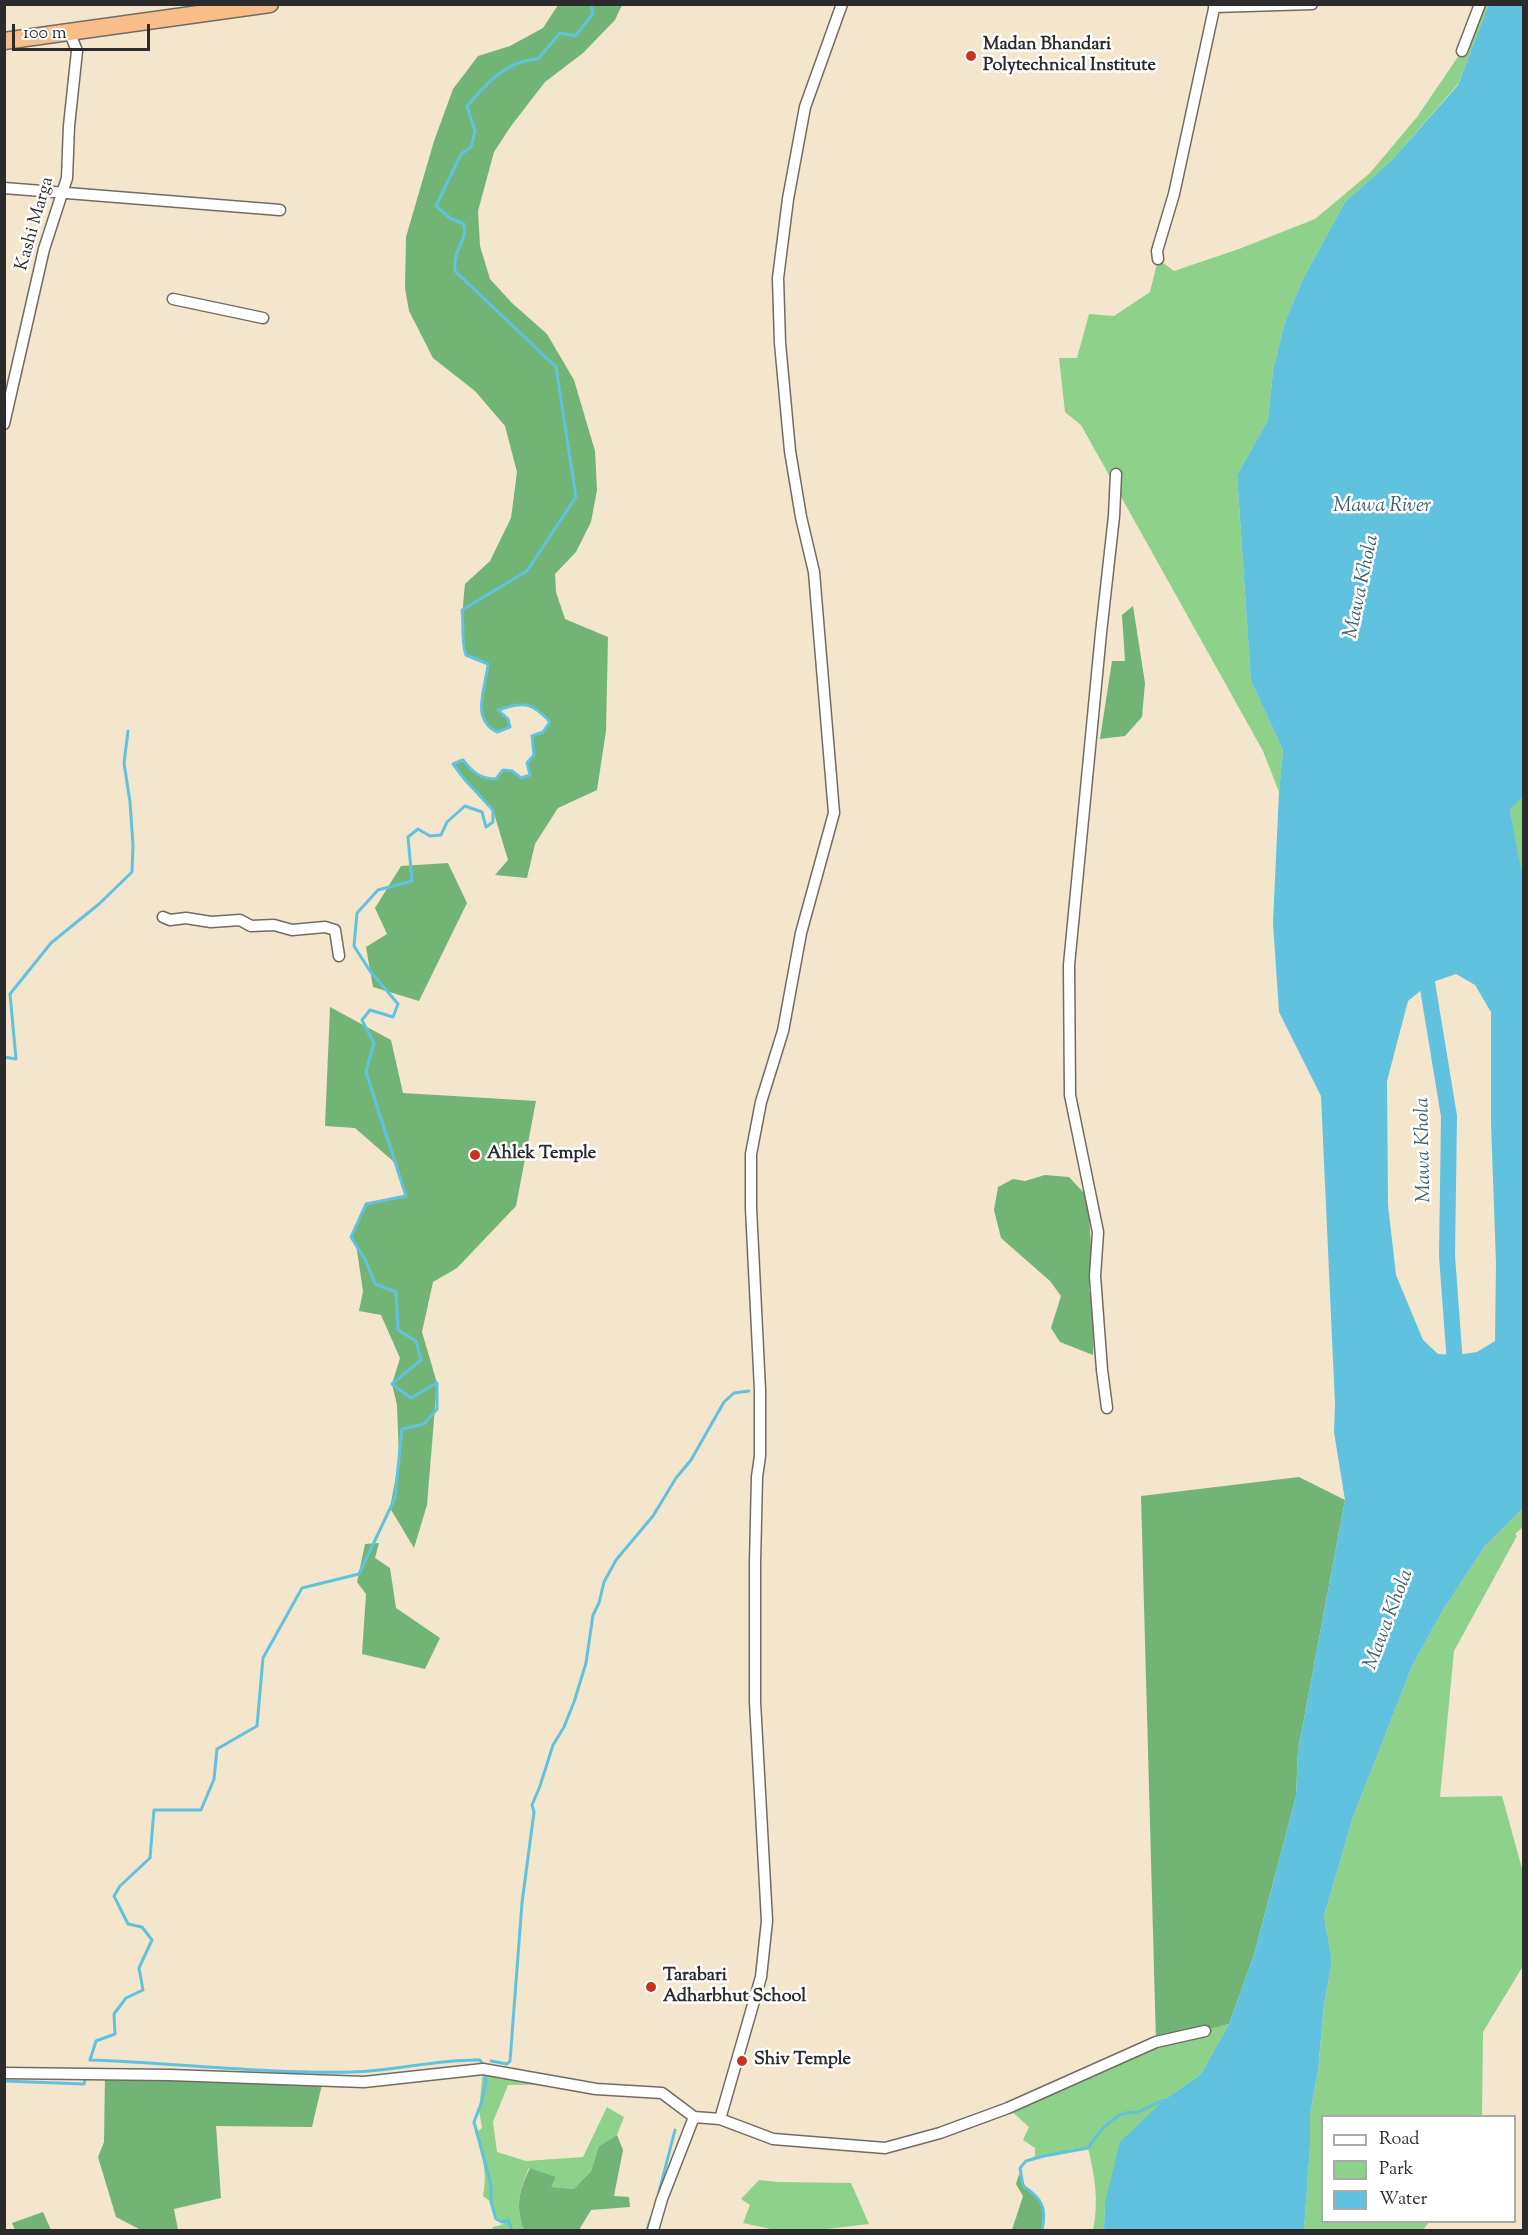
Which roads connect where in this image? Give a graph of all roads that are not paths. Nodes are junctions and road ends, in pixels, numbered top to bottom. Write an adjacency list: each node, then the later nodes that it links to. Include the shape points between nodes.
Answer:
1 (270, 4): 6 (highway)
2 (842, 4): 23 (street, via 805,107 778,278 790,450 814,572 834,813 801,933 783,1031 761,1102 751,1154 760,1390 755,1702 767,1920 761,1977)
3 (1311, 4): 5 (street)
4 (1480, 4): 8 (street)
5 (1215, 6): 12 (street)
6 (69, 31): 7 (highway); 10 (street, Kashi Marga, via 77,51 67,178)
7 (4, 41)
8 (1462, 51)
9 (4, 188): 10 (street)
10 (62, 194): 11 (street); 15 (street, Kashi Marga, via 44,249)
11 (280, 210)
12 (1158, 259)
13 (173, 299): 14 (street)
14 (263, 318)
15 (4, 424)
16 (1116, 474): 19 (street, via 1069,965 1070,1095 1098,1232 1095,1276)
17 (163, 917): 18 (street, via 212,922 240,920 251,926 292,930 325,927 335,930)
18 (339, 956)
19 (1107, 1408)
20 (1205, 2031): 23 (street, via 1156,2042 1008,2108 885,2148 773,2139)
21 (4, 2073): 22 (street, via 364,2082 483,2069 596,2089 662,2093)
22 (694, 2117): 23 (street); 24 (street)
23 (720, 2119)
24 (653, 2230)

